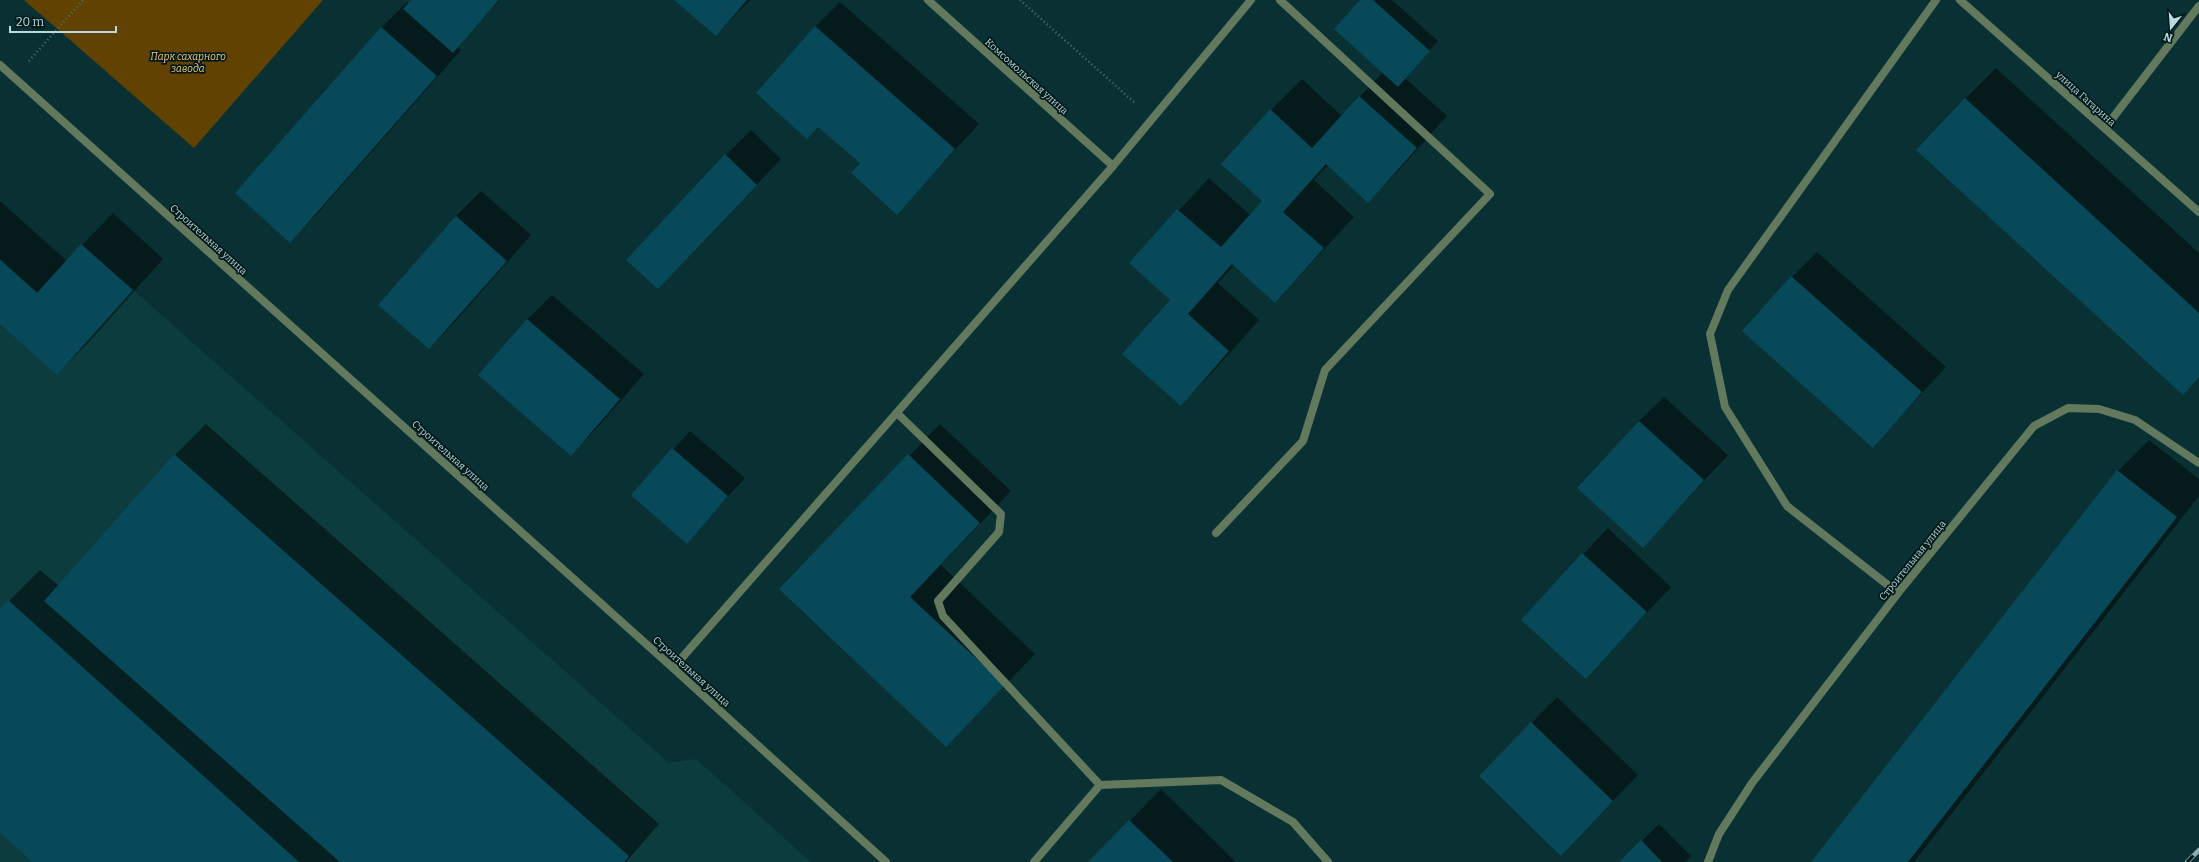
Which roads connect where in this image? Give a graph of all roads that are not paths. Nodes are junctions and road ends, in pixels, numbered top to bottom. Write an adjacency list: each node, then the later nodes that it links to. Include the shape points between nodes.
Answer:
1 (928, 0): 9 (street, Комсомольская улица)
2 (1251, 0): 9 (street)
3 (1280, 0): 13 (street, via 1490,194 1325,370 1303,441)
4 (1936, 0): 14 (street, via 1728,290 1710,334 1725,407 1787,506)
5 (1960, 0): 8 (street, улица Гагарина)
6 (2199, 6): 8 (street)
7 (0, 66): 15 (street, Строительная улица)
8 (2105, 128): 10 (street, улица Гагарина)
9 (1113, 166): 11 (street)
10 (2199, 212)
11 (897, 412): 15 (street); 16 (street, via 1000,514 999,532 938,601 942,616)
12 (2199, 463): 14 (street, Строительная улица, via 2135,420 2099,409 2068,408 2034,426)
13 (1216, 533)
14 (1898, 593): 20 (street, Строительная улица, via 1752,783 1719,834)
15 (674, 668): 17 (street, Строительная улица)
16 (1100, 785): 18 (street); 19 (street, via 1221,780 1293,822)
17 (886, 862)
18 (1034, 862)
19 (1328, 862)
20 (1708, 862)

